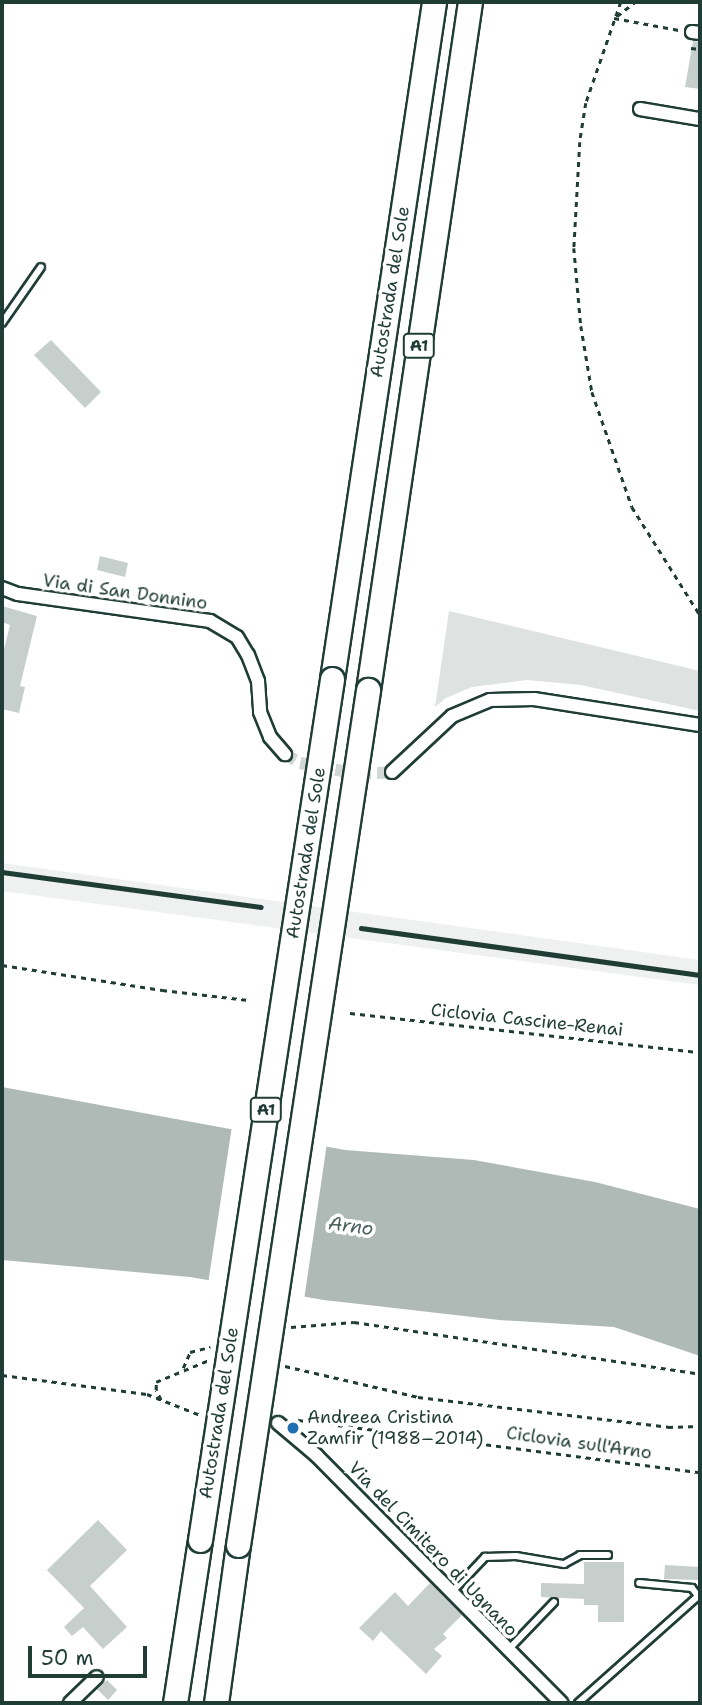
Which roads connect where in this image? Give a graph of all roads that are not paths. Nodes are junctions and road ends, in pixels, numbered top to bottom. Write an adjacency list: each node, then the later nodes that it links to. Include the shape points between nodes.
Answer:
1 (434, 2): 19 (highway, Autostrada del Sole / A1, bridge)
2 (470, 2): 20 (highway, Autostrada del Sole / A1, bridge)
3 (640, 109): 4 (street)
4 (700, 119)
5 (41, 267): 6 (lane)
6 (2, 323)
7 (2, 588): 9 (street, Via di San Donnino, via 210,621 237,637 248,655 258,681 260,712 270,737)
8 (700, 725): 10 (street, via 534,699 490,700 452,716)
9 (285, 754)
10 (392, 772)
11 (278, 1423): 14 (street, Via del Cimitero di Ugnano, via 316,1455)
12 (608, 1555): 14 (lane, via 580,1555 564,1564 516,1556 485,1558)
13 (639, 1583): 22 (lane, via 692,1588 698,1596)
14 (451, 1593): 16 (street, Via del Cimitero di Ugnano)
15 (554, 1602): 16 (lane)
16 (508, 1651): 21 (street, Via del Cimitero di Ugnano)
17 (97, 1678): 18 (street)
18 (70, 1703)
19 (176, 1703)
20 (216, 1703)
21 (561, 1703)
22 (578, 1703)

